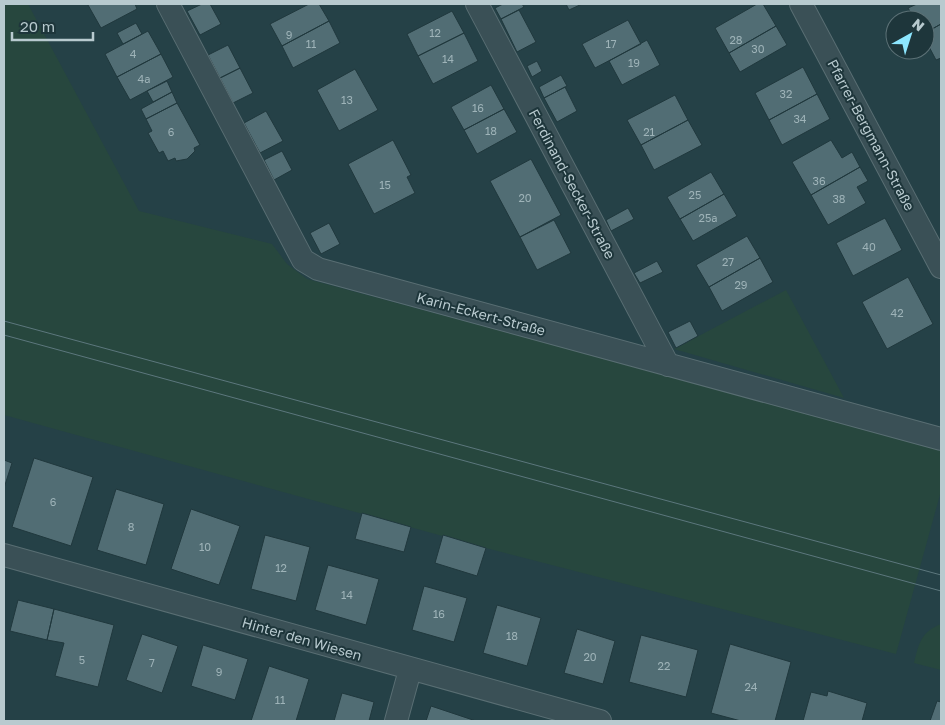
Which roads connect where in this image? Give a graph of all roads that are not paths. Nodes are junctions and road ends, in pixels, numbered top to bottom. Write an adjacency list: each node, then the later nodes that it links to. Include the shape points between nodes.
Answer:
1 (168, 4): 5 (street, Karin-Eckert-Straße, via 303,260 318,269)
2 (476, 4): 5 (street, Ferdinand-Secker-Straße)
3 (801, 4): 4 (street, Pfarrer-Bergmann-Straße)
4 (941, 266)
5 (668, 365): 6 (street, Karin-Eckert-Straße)
6 (941, 439)
7 (4, 555): 8 (street, Hinter den Wiesen)
8 (410, 670): 9 (street); 10 (street, Hinter den Wiesen)
9 (396, 721)
10 (600, 721)

